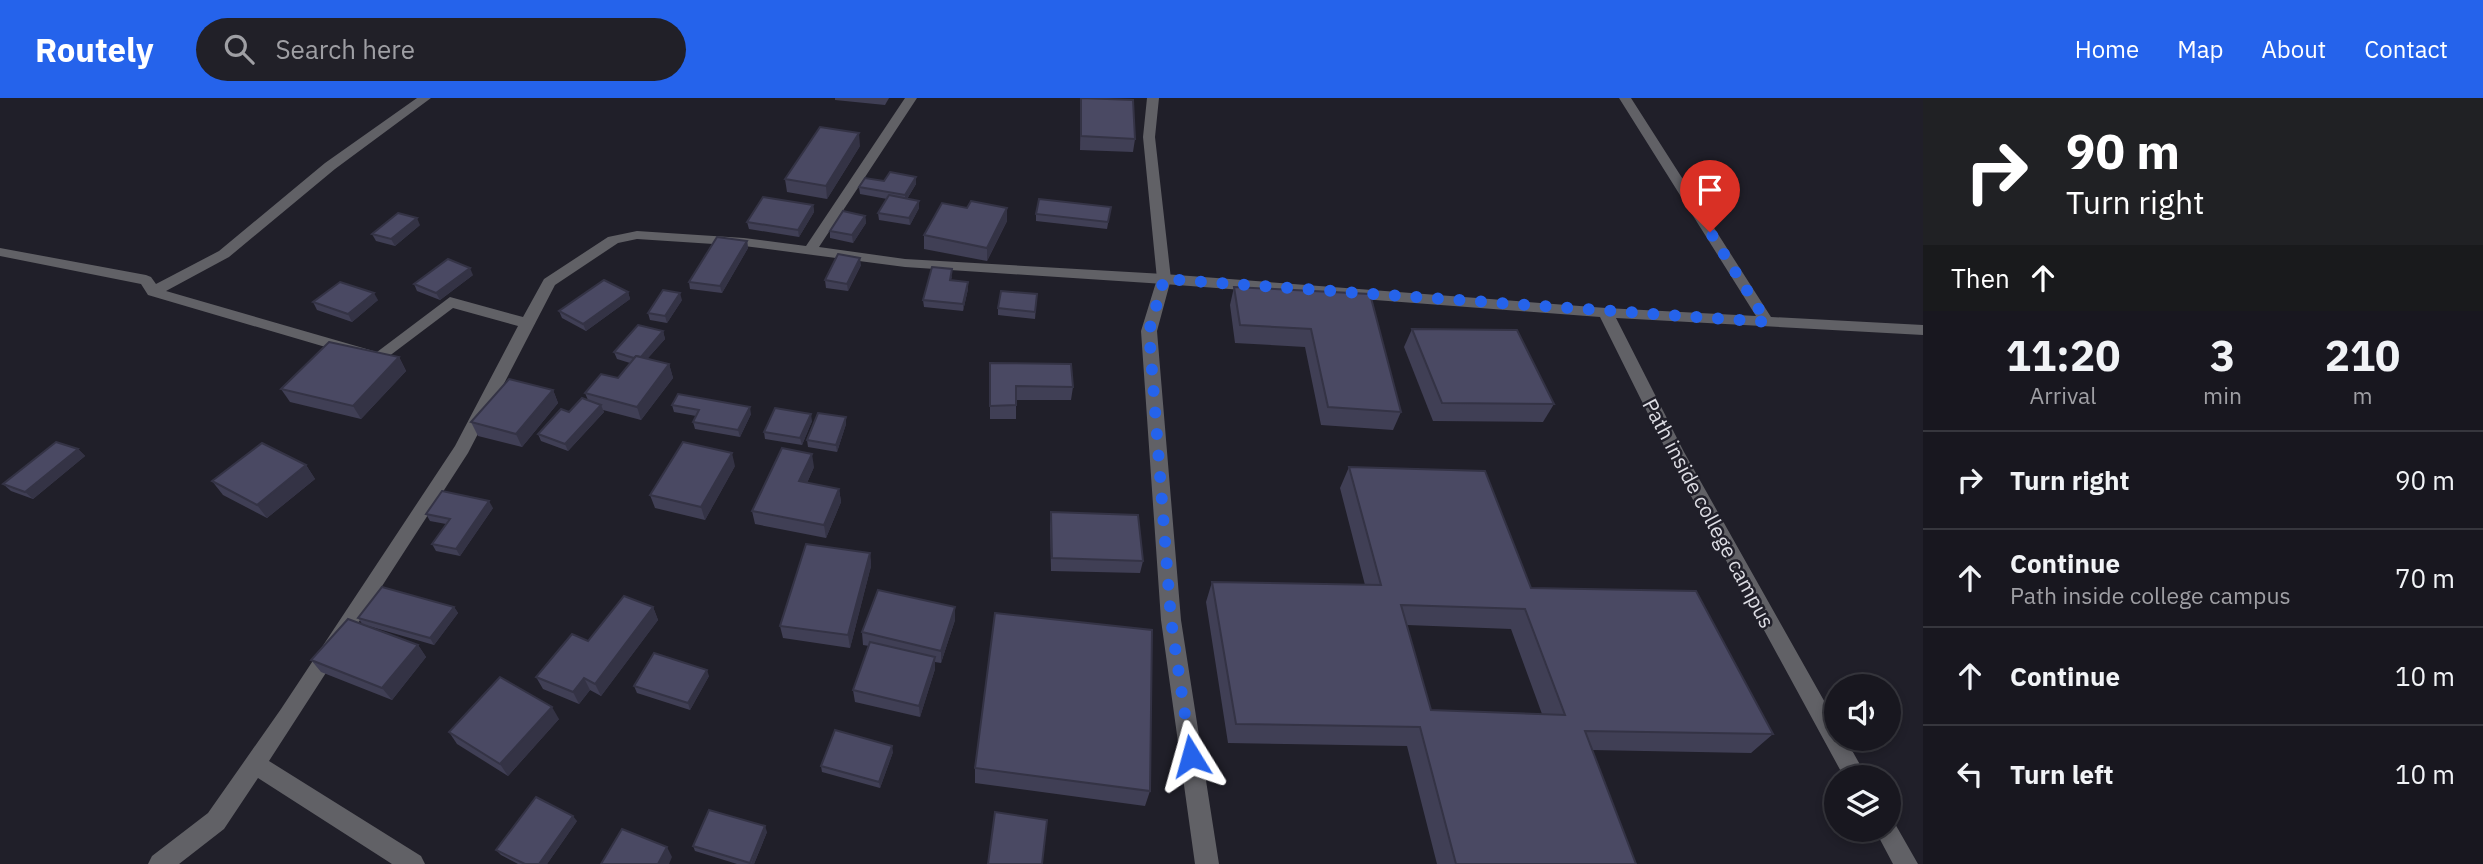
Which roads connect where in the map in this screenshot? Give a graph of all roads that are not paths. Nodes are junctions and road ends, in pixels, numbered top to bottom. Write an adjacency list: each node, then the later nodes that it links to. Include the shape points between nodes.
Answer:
1 (425, 98): 8 (street, via 330,166 224,254)
2 (911, 98): 5 (street)
3 (1153, 98): 7 (street, via 1149,137)
4 (1625, 98): 10 (street)
5 (810, 251): 7 (street, via 905,263); 11 (street, via 637,235 613,240 549,282)
6 (0, 252): 8 (street, via 146,280)
7 (1164, 279): 9 (street); 18 (street, via 1149,331 1171,620)
8 (153, 292): 11 (street, via 380,358 450,302)
9 (1606, 313): 10 (street); 14 (street, Path inside college campus, via 1698,493)
10 (1767, 322): 12 (street)
11 (525, 323): 13 (street, via 462,449)
12 (1923, 330)
13 (256, 764): 16 (street, via 216,821); 17 (street)
14 (1849, 765)
15 (1893, 842): 19 (street)
16 (160, 864)
17 (413, 864)
18 (1207, 864)
19 (1906, 864)

